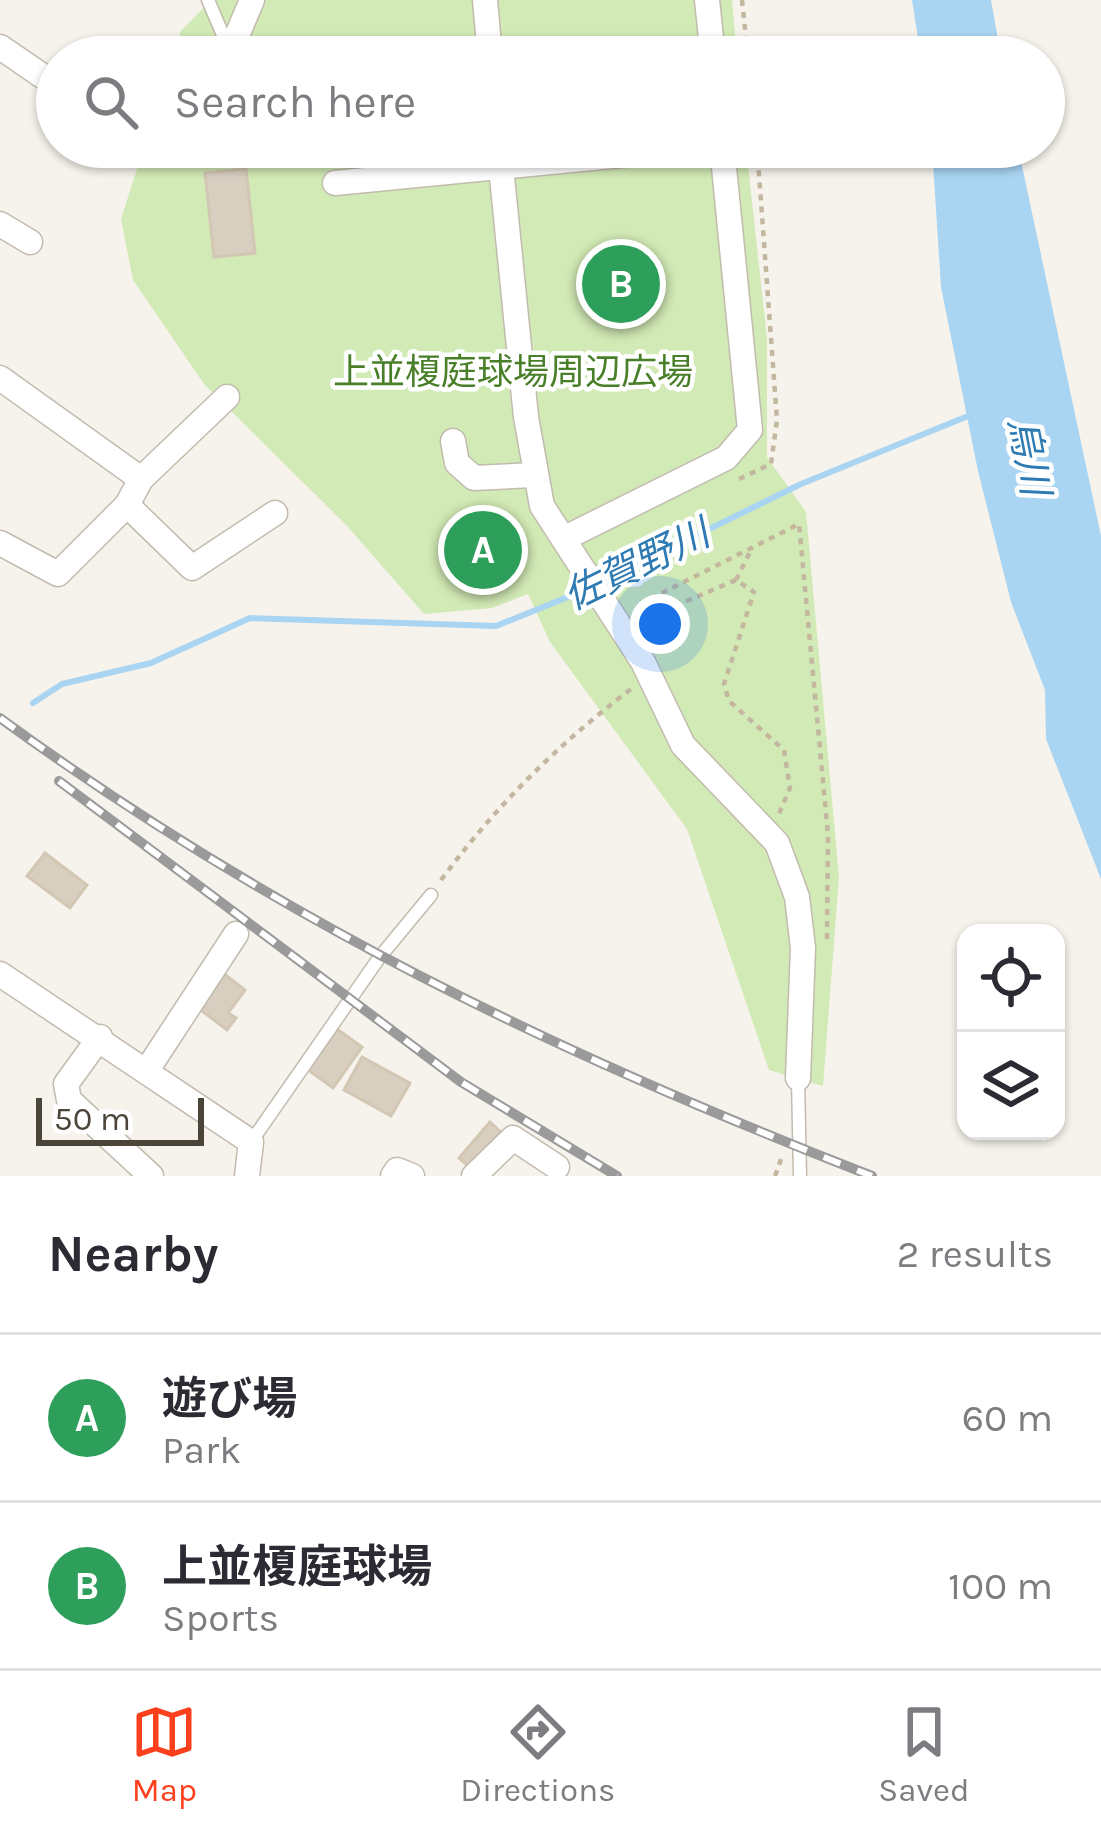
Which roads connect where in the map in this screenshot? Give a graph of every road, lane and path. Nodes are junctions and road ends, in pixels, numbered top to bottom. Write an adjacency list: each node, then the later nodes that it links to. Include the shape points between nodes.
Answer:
1 (208, 0): 6 (lane)
2 (252, 0): 7 (street)
3 (485, 0): 8 (street)
4 (707, 0): 9 (street)
5 (742, 0): 10 (path)
6 (223, 36)
7 (237, 36)
8 (488, 36)
9 (711, 36)
10 (746, 36)
11 (0, 47): 12 (street)
12 (36, 72)
13 (430, 168): 16 (street)
14 (501, 168): 22 (street)
15 (724, 168): 28 (street, via 750,430 726,458)
16 (335, 183)
17 (0, 224): 18 (street)
18 (30, 242)
19 (0, 378): 23 (street)
20 (226, 397): 23 (street)
21 (452, 440): 22 (street, via 457,463 475,478)
22 (533, 475): 28 (street, via 542,506)
23 (141, 479): 24 (street)
24 (127, 505): 25 (street, via 192,568); 26 (street, via 58,574)
25 (275, 513)
26 (0, 544)
27 (752, 547): 29 (path); 30 (path, via 652,598); 36 (path, via 799,524 828,835)
28 (575, 556): 31 (street)
29 (736, 580): 30 (path); 33 (path, via 754,592 754,603 724,684 729,701 784,750 790,788 786,808)
30 (659, 609): 31 (path)
31 (616, 622): 32 (street)
32 (649, 676): 33 (street, via 699,769); 34 (path, via 514,789)
33 (767, 830): 40 (street, via 797,896)
34 (431, 895): 41 (lane)
35 (236, 934): 39 (street)
36 (826, 957)
37 (0, 974): 38 (street)
38 (100, 1037): 39 (street); 43 (street, via 66,1084 69,1100)
39 (148, 1070): 41 (street)
40 (798, 1078): 48 (lane)
41 (251, 1142): 44 (street)
42 (557, 1167): 47 (street, via 513,1138)
43 (151, 1176)
44 (247, 1176)
45 (393, 1176): 46 (street)
46 (412, 1176)
47 (474, 1176)
48 (800, 1176)

